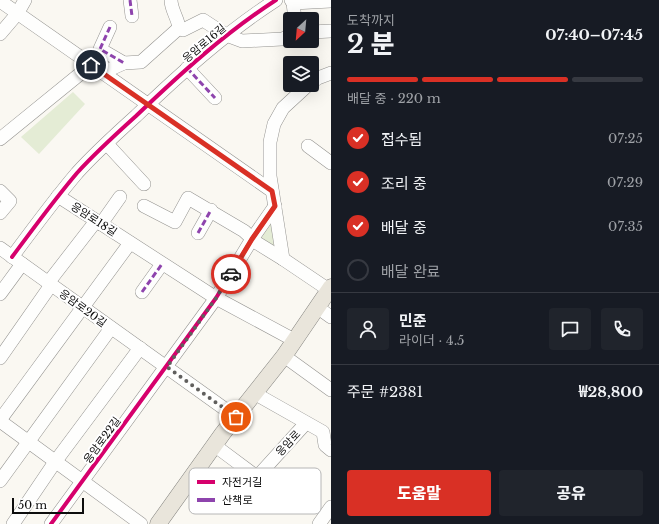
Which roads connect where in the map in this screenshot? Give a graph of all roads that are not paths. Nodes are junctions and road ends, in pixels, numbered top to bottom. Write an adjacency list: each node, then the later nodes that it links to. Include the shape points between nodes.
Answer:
1 (25, 0): 9 (street)
2 (130, 0): 10 (street)
3 (171, 0): 12 (street)
4 (276, 0): 16 (street, 응암로16길)
5 (0, 1): 9 (street)
6 (292, 1): 7 (street); 8 (street)
7 (331, 1)
8 (294, 12)
9 (17, 14): 15 (street); 19 (street)
10 (132, 16)
11 (110, 27): 18 (street, via 100,49)
12 (179, 28): 16 (street, 응암로16길, via 183,30 203,20); 18 (street, 응암로16길, via 141,62)
13 (331, 31): 14 (street)
14 (319, 32)
15 (0, 34)
16 (226, 35): 17 (street, via 242,41); 20 (street, 응암로16길)
17 (283, 39)
18 (124, 63): 21 (street, 응암로16길)
19 (91, 65): 21 (street); 27 (street)
20 (187, 68): 25 (street); 26 (street, 응암로16길)
21 (102, 73): 26 (street)
22 (331, 73): 23 (street)
23 (319, 78)
24 (300, 92): 33 (street, via 283,108 274,124 270,142)
25 (215, 98)
26 (148, 104): 28 (street, 응암로16길); 33 (street)
27 (0, 139)
28 (107, 144): 31 (street); 34 (street, 응암로18길)
29 (308, 146): 30 (street)
30 (331, 163)
31 (144, 184)
32 (0, 191): 39 (street, via 10,201)
33 (272, 191): 37 (street)
34 (58, 196): 40 (street, 응암로18길); 46 (street)
35 (120, 197): 40 (street)
36 (144, 206): 38 (street, via 175,222 188,198)
37 (275, 206): 42 (street); 45 (street)
38 (210, 210): 41 (street); 42 (street, via 244,231)
39 (0, 213)
40 (98, 223): 43 (street, 응암로18길); 48 (street)
41 (198, 233)
42 (252, 239): 45 (street); 52 (street)
43 (130, 243): 47 (street, 응암로18길); 54 (street)
44 (0, 248): 46 (street, 응암로20길)
45 (283, 259): 49 (street)
46 (17, 260): 48 (street, 응암로20길); 51 (street)
47 (162, 264): 50 (street); 52 (street, 응암로18길)
48 (50, 284): 54 (street, 응암로20길); 60 (street)
49 (330, 289): 53 (main road)
50 (142, 292)
51 (0, 294)
52 (216, 298): 57 (street, 응암로18길); 61 (street)
53 (317, 307): 55 (street); 57 (main road)
54 (82, 308): 56 (street, 응암로20길); 65 (street)
55 (331, 317)
56 (111, 328): 58 (street, 응암로20길); 67 (street)
57 (294, 340): 59 (main road)
58 (140, 348): 61 (street, 응암로20길); 70 (street)
59 (284, 356): 62 (street); 63 (main road)
60 (0, 358)
61 (167, 367): 64 (street, 응암로20길); 76 (street, 응암로22길)
62 (331, 390)
63 (254, 393): 64 (main road); 66 (street, 응암로)
64 (236, 417): 68 (main road)
65 (0, 421): 67 (street)
66 (306, 423): 69 (street, 응암로, via 323,432 325,445); 73 (street, 응암로)
67 (29, 442): 70 (street); 75 (street)
68 (214, 445): 71 (main road); 72 (street, 응암로)
69 (331, 450)
70 (55, 462): 76 (street); 78 (street)
71 (198, 468)
72 (245, 468)
73 (265, 468)
74 (189, 480): 81 (main road)
75 (0, 481)
76 (83, 482): 79 (street, 응암로22길); 80 (street)
77 (331, 507): 82 (street)
78 (13, 524)
79 (51, 524)
80 (141, 524)
81 (158, 524)
82 (319, 524)

